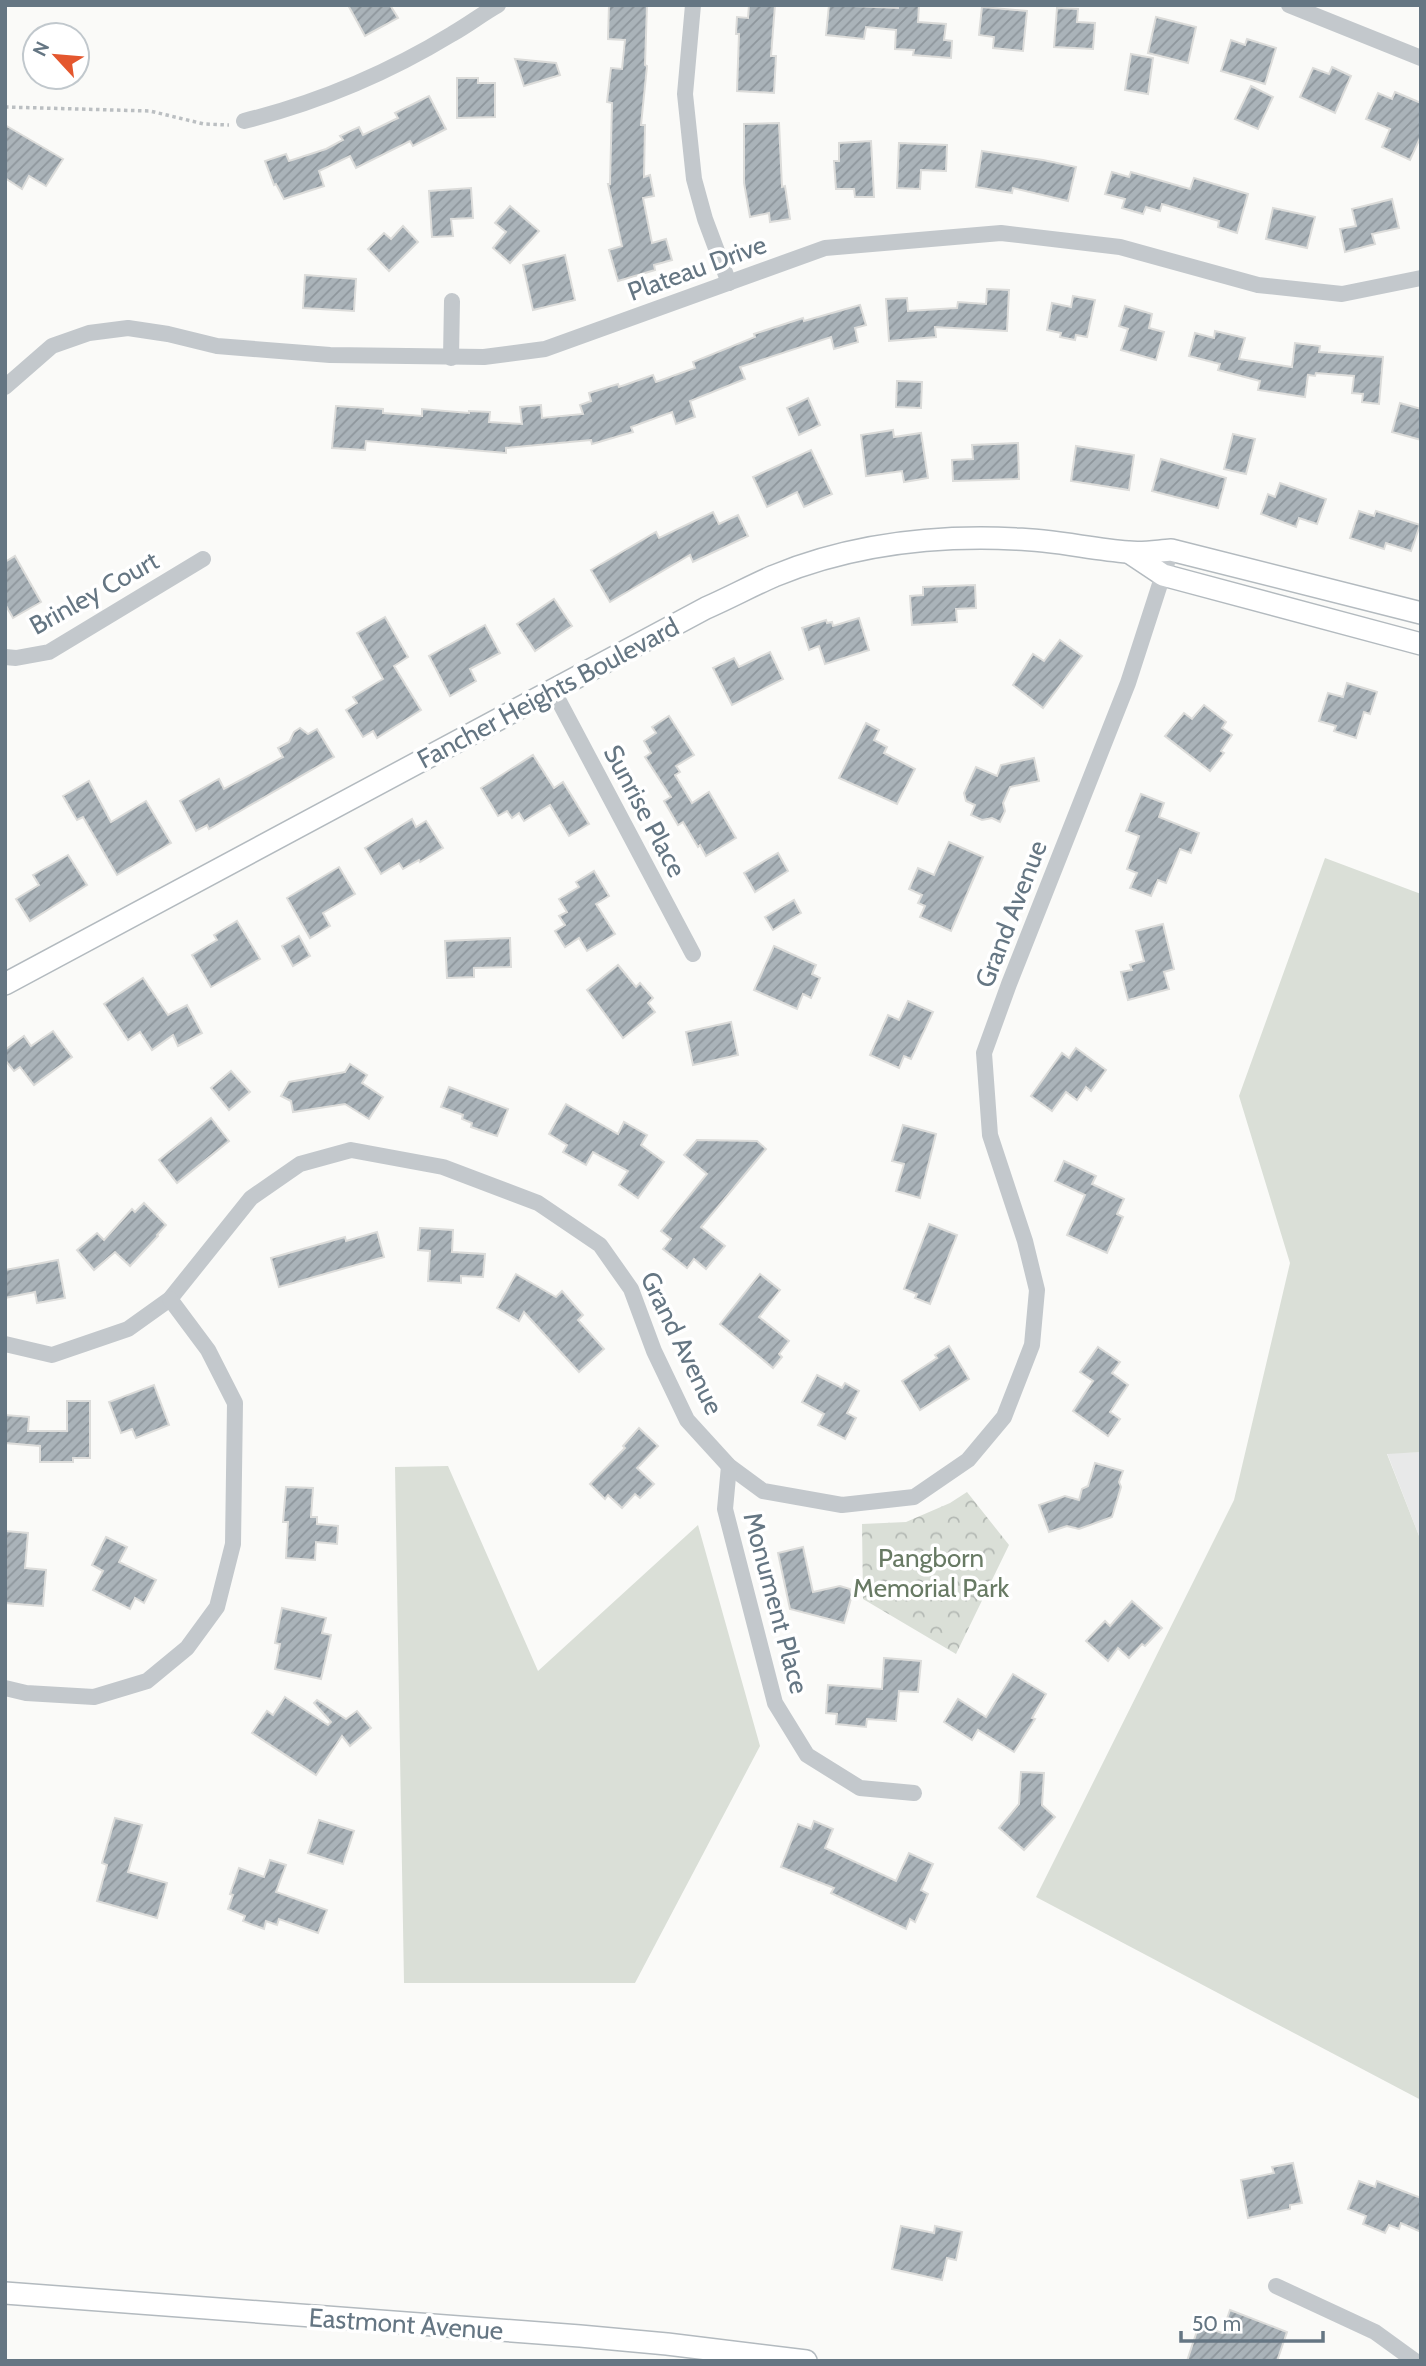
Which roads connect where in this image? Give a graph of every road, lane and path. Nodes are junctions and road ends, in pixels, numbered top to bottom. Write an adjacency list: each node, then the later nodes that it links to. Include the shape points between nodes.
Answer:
1 (693, 5): 8 (street, via 685,94 694,178)
2 (1289, 5): 4 (street)
3 (496, 6): 6 (street, via 373,76)
4 (1421, 58)
5 (5, 107): 6 (path, via 150,111 213,126)
6 (244, 121)
7 (1421, 278): 8 (street, Plateau Drive, via 1342,294 1258,285 1120,247 1001,233 825,248)
8 (729, 283): 10 (street, Plateau Drive, via 545,349)
9 (452, 301): 10 (street)
10 (451, 358): 11 (street, Plateau Drive, via 217,346 128,328 89,333 52,346)
11 (5, 387)
12 (1171, 550): 13 (street, Fancher Heights Boulevard); 15 (street, Grand Avenue); 16 (street, Fancher Heights Boulevard)
13 (1130, 553): 15 (street, Fancher Heights Boulevard); 19 (street, Fancher Heights Boulevard, via 962,537 906,542 838,556 776,576 706,608)
14 (203, 559): 18 (street, Brinley Court, via 48,652)
15 (1163, 575): 17 (street, Fancher Heights Boulevard); 24 (street, Grand Avenue, via 1128,683 984,1053 990,1135 1037,1290 1032,1345 1004,1417 968,1460 914,1497 842,1504 763,1491)
16 (1421, 613)
17 (1421, 644)
18 (5, 657)
19 (553, 690): 20 (street, Sunrise Place); 21 (street, Fancher Heights Boulevard)
20 (693, 954)
21 (5, 984)
22 (170, 1299): 23 (street, Grand Avenue, via 128,1329 52,1355); 24 (street, Grand Avenue, via 251,1198 300,1164 351,1150 443,1167 538,1203 600,1245 631,1289 687,1420); 25 (street, via 208,1350 235,1403 233,1544 217,1607 187,1648 147,1681 94,1697)
23 (5, 1343)
24 (729, 1466): 26 (street, Monument Place, via 725,1509 775,1703 807,1755 860,1788)
25 (5, 1688)
26 (914, 1793)
27 (1276, 2286): 30 (street, via 1376,2332)
28 (5, 2293): 29 (street, Eastmont Avenue, via 580,2336)
29 (806, 2361)
30 (1415, 2361)

